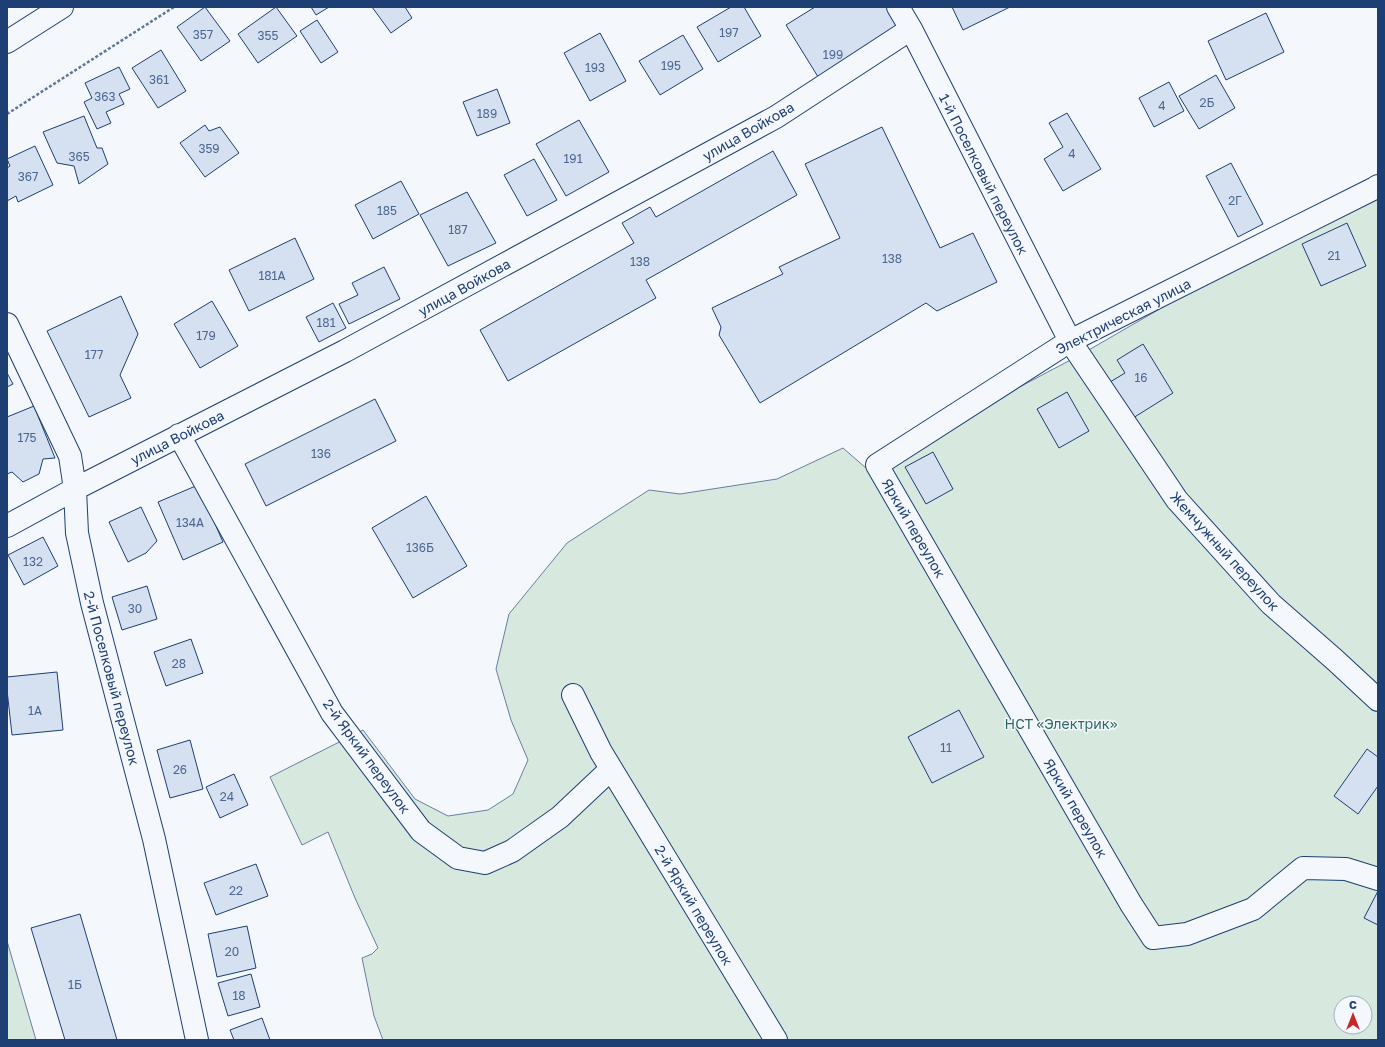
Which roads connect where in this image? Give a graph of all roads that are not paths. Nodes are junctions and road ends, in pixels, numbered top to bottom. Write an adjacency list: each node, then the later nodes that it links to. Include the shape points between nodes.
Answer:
1 (62, 7): 4 (street)
2 (898, 7): 3 (street, 1-й Поселковый переулок)
3 (911, 29): 7 (street, 1-й Поселковый переулок); 8 (street, улица Войкова, via 776,117 346,351)
4 (7, 42)
5 (1378, 186): 7 (street, Электрическая улица)
6 (7, 324): 10 (street, 2-й Поселковый переулок, via 70,456)
7 (1070, 341): 9 (street, Электрическая улица); 13 (street, Жемчужный переулок, via 1177,500 1271,604)
8 (179, 435): 10 (street, улица Войкова); 14 (street, 2-й Яркий переулок, via 332,713 421,831 458,858 485,863 512,851 560,817)
9 (877, 465): 15 (street, Яркий переулок, via 1153,938 1187,934 1253,909 1303,868 1346,870)
10 (75, 489): 11 (street, улица Войкова); 16 (street, 2-й Поселковый переулок, via 77,533 92,603 154,838)
11 (7, 526)
12 (573, 694): 14 (street, 2-й Яркий переулок)
13 (1378, 700)
14 (612, 769): 17 (street, 2-й Яркий переулок)
15 (1378, 879)
16 (197, 1040)
17 (776, 1040)

